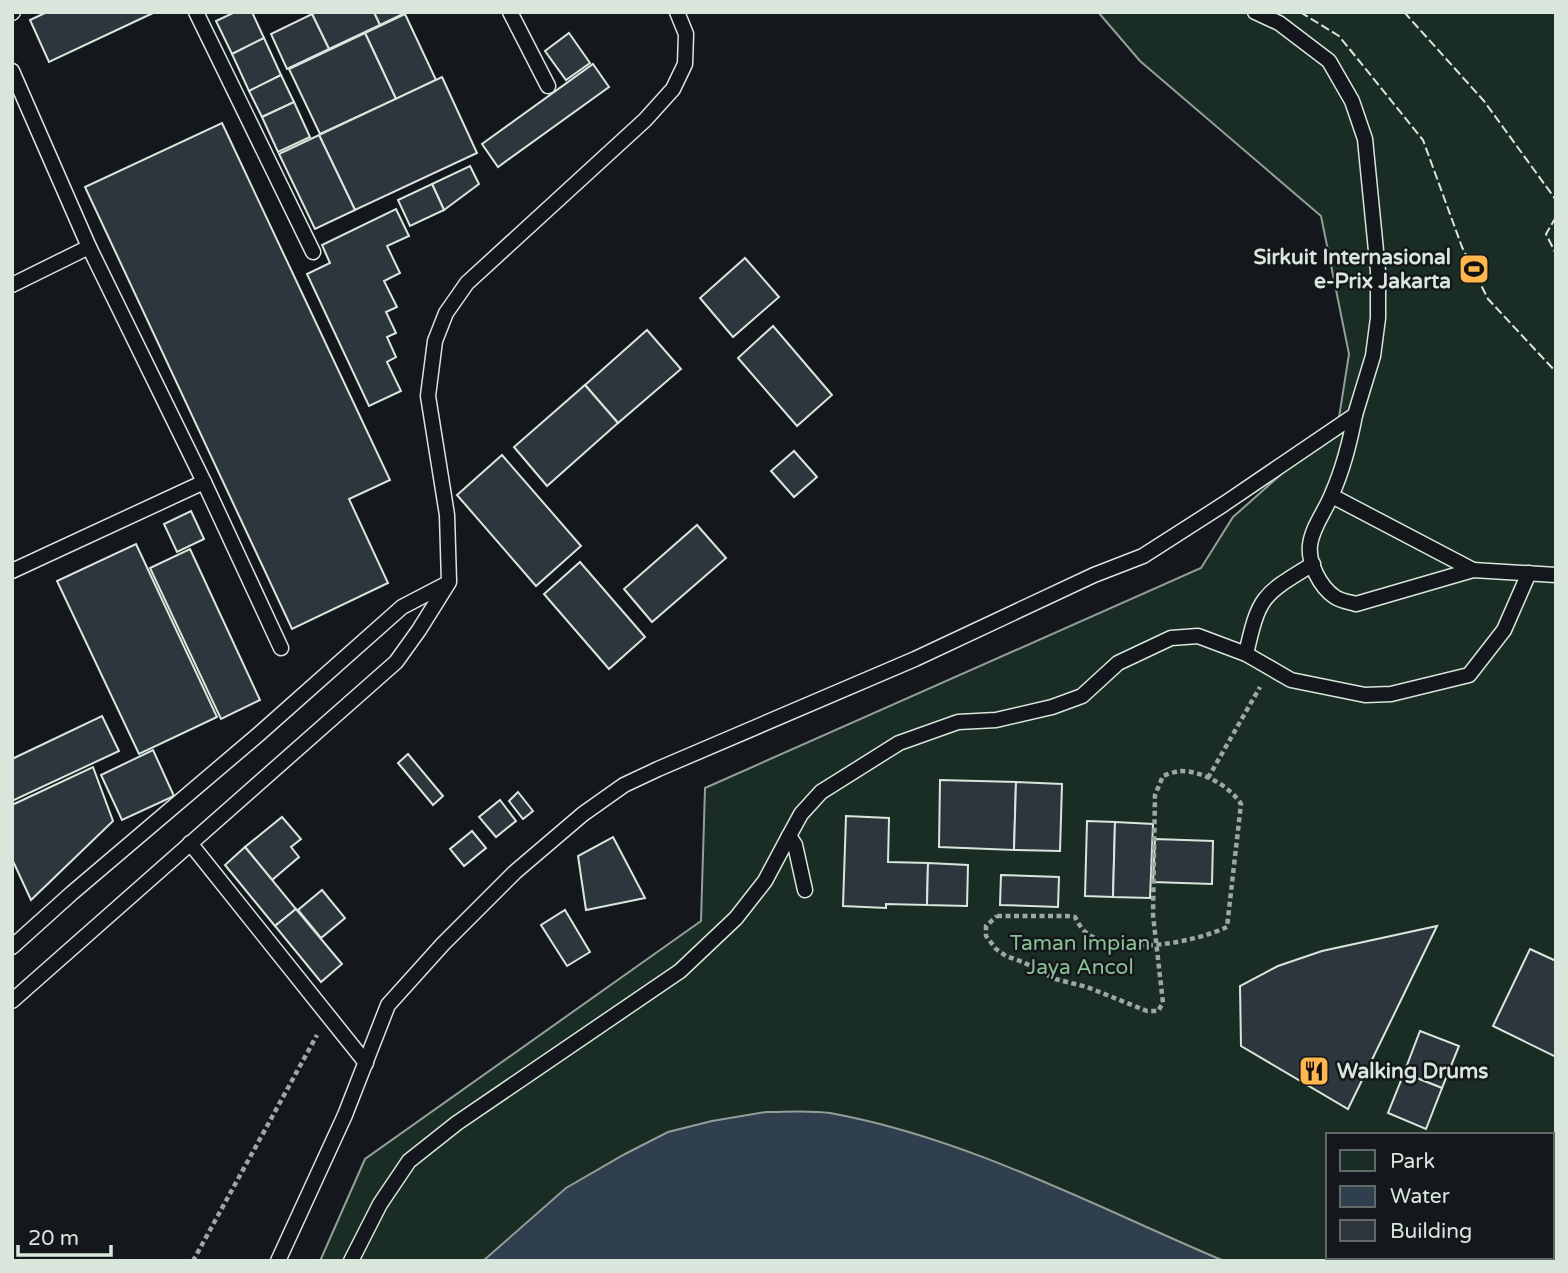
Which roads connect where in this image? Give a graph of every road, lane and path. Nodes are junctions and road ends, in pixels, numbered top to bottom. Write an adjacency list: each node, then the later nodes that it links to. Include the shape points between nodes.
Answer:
1 (510, 12): 6 (lane)
2 (677, 12): 18 (lane, via 686,34 684,64 673,89 467,283 446,313 435,341 428,396 447,515)
3 (1255, 12): 10 (lane, via 1279,23 1329,61 1352,101 1365,139 1378,318 1373,356)
4 (203, 14): 8 (lane)
5 (12, 71): 7 (lane)
6 (548, 86)
7 (89, 247): 9 (lane); 11 (lane)
8 (313, 252)
9 (12, 285)
10 (1355, 415): 12 (lane); 30 (lane, via 1143,556 624,786 515,872 443,944 388,1005)
11 (204, 482): 15 (lane); 19 (lane)
12 (1332, 496): 13 (lane, via 1310,544); 14 (lane)
13 (1313, 564): 14 (lane, via 1323,586 1337,598 1356,604); 20 (lane, via 1274,588 1263,601)
14 (1473, 570): 16 (lane)
15 (12, 571)
16 (1529, 573): 17 (lane); 21 (lane, via 1504,630 1469,675 1391,694 1365,695 1291,680)
17 (1556, 575)
18 (449, 582): 24 (lane, via 396,662); 27 (lane, via 402,607)
19 (281, 648)
20 (1246, 654): 21 (lane); 23 (lane, via 1198,636 1171,638 1118,663 1082,696 996,720 958,722 899,743 821,792)
21 (1271, 669): 22 (path)
22 (1208, 778): 26 (path, via 1180,771 1163,776 1155,795); 26 (path, via 1234,794 1241,804 1227,928)
23 (789, 836): 25 (lane); 33 (lane, via 765,881 736,918 680,971 457,1123 410,1161 380,1204)
24 (190, 843): 28 (lane); 29 (lane)
25 (805, 890)
26 (1156, 945): 26 (path, via 1163,1003 1158,1011 1147,1012 1006,956 986,936 986,926 997,916 1067,916 1075,917 1091,937 1111,943)
27 (12, 947)
28 (12, 1002)
29 (328, 1016): 30 (lane); 31 (path)
30 (366, 1063): 32 (lane)
31 (194, 1261)
32 (278, 1261)
33 (351, 1261)

